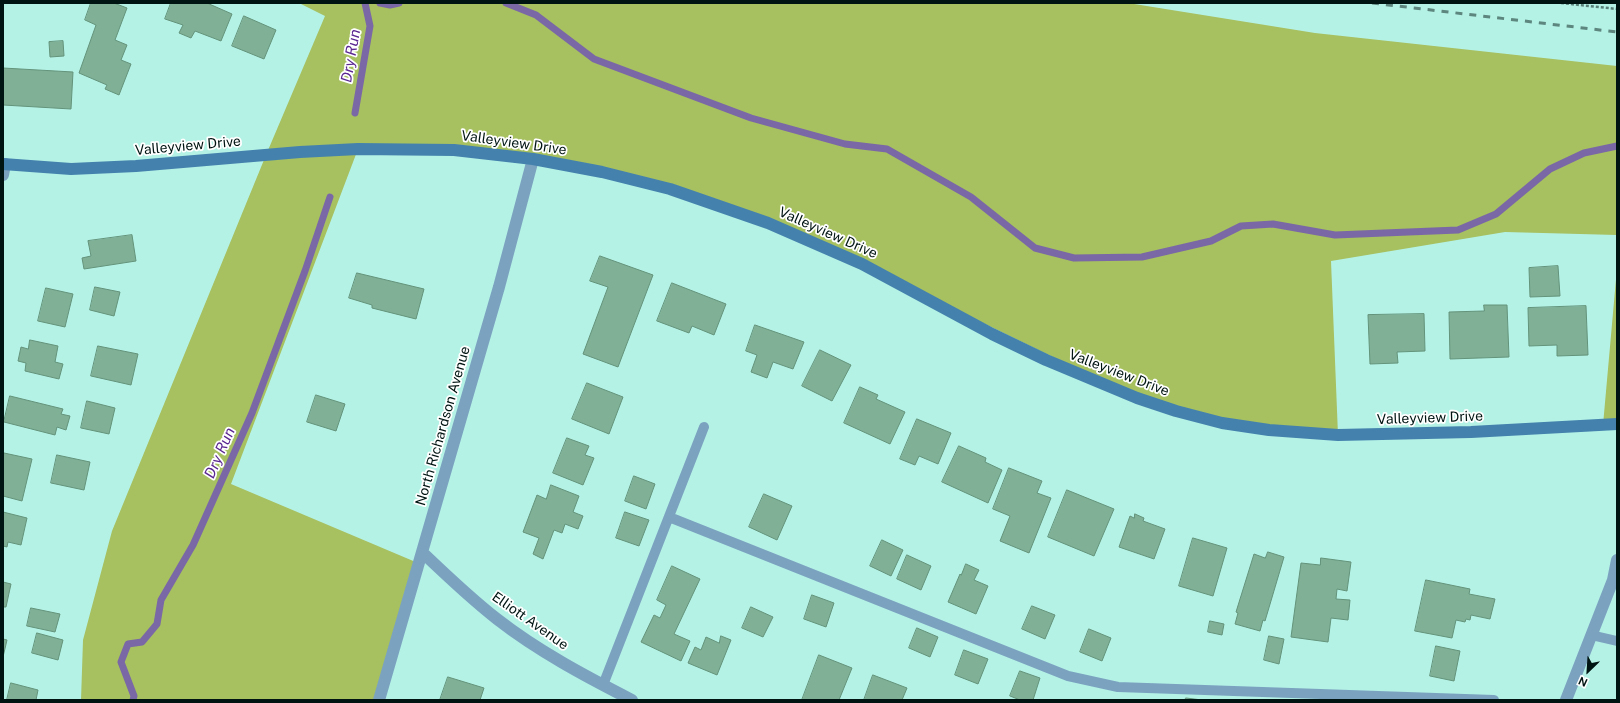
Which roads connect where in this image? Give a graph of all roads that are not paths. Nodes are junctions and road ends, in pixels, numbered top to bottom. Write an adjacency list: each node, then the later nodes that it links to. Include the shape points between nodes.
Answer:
1 (533, 159): 2 (street, Valleyview Drive, via 454,150 358,149 136,166 71,169); 3 (street, Valleyview Drive, via 602,172 670,189 768,223 862,264 1046,360 1137,398 1207,419 1270,430 1338,435); 6 (street, North Richardson Avenue, via 499,287)
2 (4, 168)
3 (1617, 424)
4 (704, 427): 5 (lane)
5 (669, 517): 10 (lane); 13 (lane, via 1068,676 1118,687)
6 (422, 552): 10 (street, Elliott Avenue, via 497,619); 11 (street, North Richardson Avenue)
7 (1617, 560): 8 (street, via 1613,580)
8 (1591, 635): 9 (lane); 14 (street)
9 (1617, 641)
10 (603, 685): 12 (street, Elliott Avenue)
11 (379, 700)
12 (632, 700)
13 (1494, 700)
14 (1566, 700)

